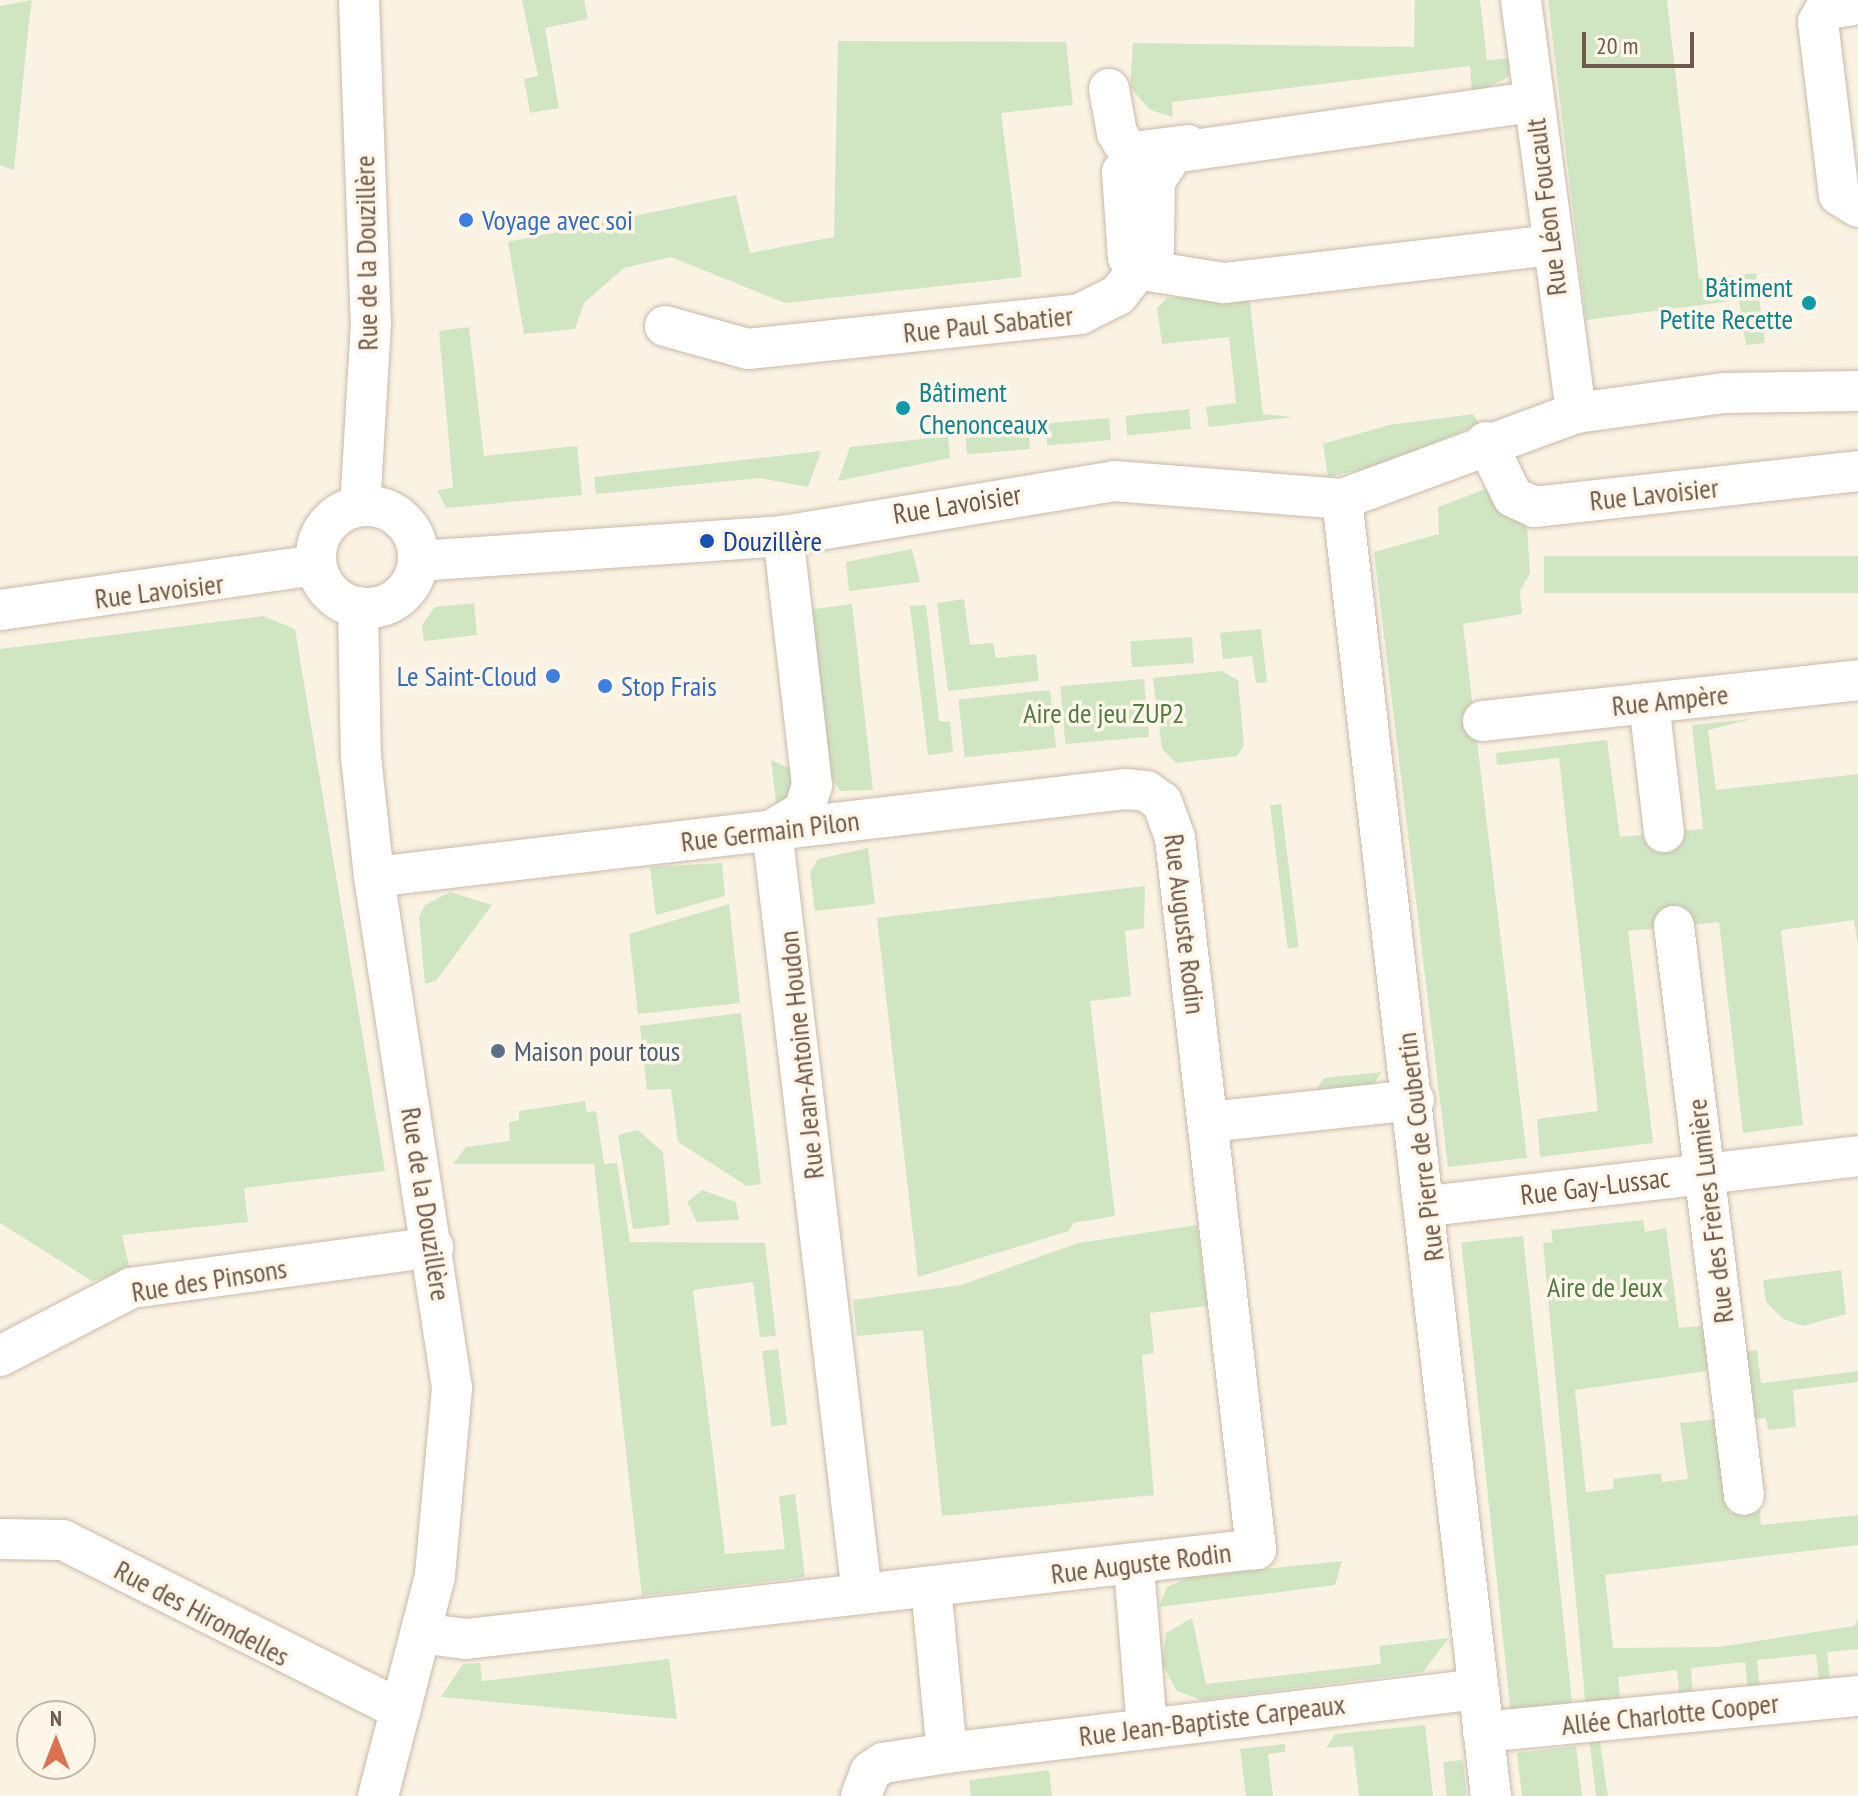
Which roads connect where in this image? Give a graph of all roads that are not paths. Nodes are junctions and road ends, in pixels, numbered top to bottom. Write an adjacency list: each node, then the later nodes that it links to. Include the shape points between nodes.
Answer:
1 (359, 0): 17 (street, Rue de la Douzillère, via 371,323)
2 (1521, 0): 5 (street, Rue Léon Foucault)
3 (1858, 4): 8 (street, via 1831,7 1818,22 1839,195)
4 (1109, 89): 7 (street, via 1117,133)
5 (1533, 102): 6 (street); 9 (street, Rue Léon Foucault)
6 (1192, 144): 7 (street); 10 (street, Rue Paul Sabatier, via 1158,171 1158,238)
7 (1131, 156): 10 (street, via 1119,184 1128,257)
8 (1858, 207)
9 (1551, 245): 10 (street, via 1224,283); 13 (street, Rue Léon Foucault)
10 (1136, 269): 11 (street, Rue Paul Sabatier, via 1118,295 1080,314 748,349)
11 (665, 326)
12 (1858, 391): 13 (street, Rue Lavoisier, via 1724,393)
13 (1576, 413): 14 (street, Rue Lavoisier)
14 (1486, 442): 15 (street, Rue Lavoisier, via 1513,497 1534,507); 16 (street, Rue Lavoisier)
15 (1858, 471)
16 (1342, 499): 18 (street, Rue Lavoisier, via 1114,481); 31 (street, Rue Pierre de Coubertin)
17 (360, 506): 19 (street, via 406,523); 20 (street, via 331,520)
18 (783, 536): 19 (street, Rue Lavoisier); 27 (street, via 812,785 804,811)
19 (418, 561): 21 (street, via 393,601)
20 (316, 565): 21 (street, via 328,590); 22 (street, Rue Lavoisier)
21 (358, 607): 29 (street, Rue de la Douzillère, via 361,757)
22 (0, 610)
23 (1858, 680): 24 (street, Rue Ampère)
24 (1649, 703): 25 (street, Rue Ampère); 28 (street)
25 (1483, 721)
26 (1162, 802): 27 (street, Rue Germain Pilon, via 1146,791 1125,789); 32 (street, Rue Auguste Rodin, via 1175,838)
27 (772, 830): 29 (street, Rue Germain Pilon); 42 (street, Rue Jean-Antoine Houdon)
28 (1664, 832)
29 (374, 877): 36 (street, Rue de la Douzillère)
30 (1674, 926): 34 (street, Rue des Frères Lumière)
31 (1414, 1100): 32 (street); 35 (street, Rue Pierre de Coubertin)
32 (1209, 1122): 40 (street, Rue Auguste Rodin, via 1256,1549)
33 (1858, 1156): 34 (street, Rue Gay-Lussac)
34 (1705, 1174): 35 (street, Rue Gay-Lussac); 38 (street, Rue des Frères Lumière)
35 (1428, 1206): 44 (street, Rue Pierre de Coubertin)
36 (433, 1247): 37 (street, Rue des Pinsons, via 131,1288); 43 (street, Rue de la Douzillère, via 452,1388 449,1477)
37 (0, 1356)
38 (1744, 1495)
39 (0, 1539): 46 (street, Rue des Hirondelles, via 63,1540)
40 (1134, 1567): 41 (street, Rue Auguste Rodin); 47 (street)
41 (931, 1587): 42 (street, Rue Auguste Rodin); 49 (street)
42 (862, 1594): 43 (street, Rue Auguste Rodin, via 466,1639)
43 (420, 1633): 46 (street, Rue de la Douzillère)
44 (1478, 1689): 47 (street, Rue Jean-Baptiste Carpeaux); 48 (street, Rue Pierre de Coubertin)
45 (1858, 1696): 48 (street, Allée Charlotte Cooper)
46 (401, 1710): 50 (street, Rue de la Douzillère)
47 (1147, 1727): 49 (street, Rue Jean-Baptiste Carpeaux)
48 (1483, 1732): 52 (street, Rue Pierre de Coubertin)
49 (947, 1753): 51 (street, Rue Jean-Baptiste Carpeaux, via 883,1763 870,1772)
50 (378, 1796)
51 (861, 1796)
52 (1491, 1796)

